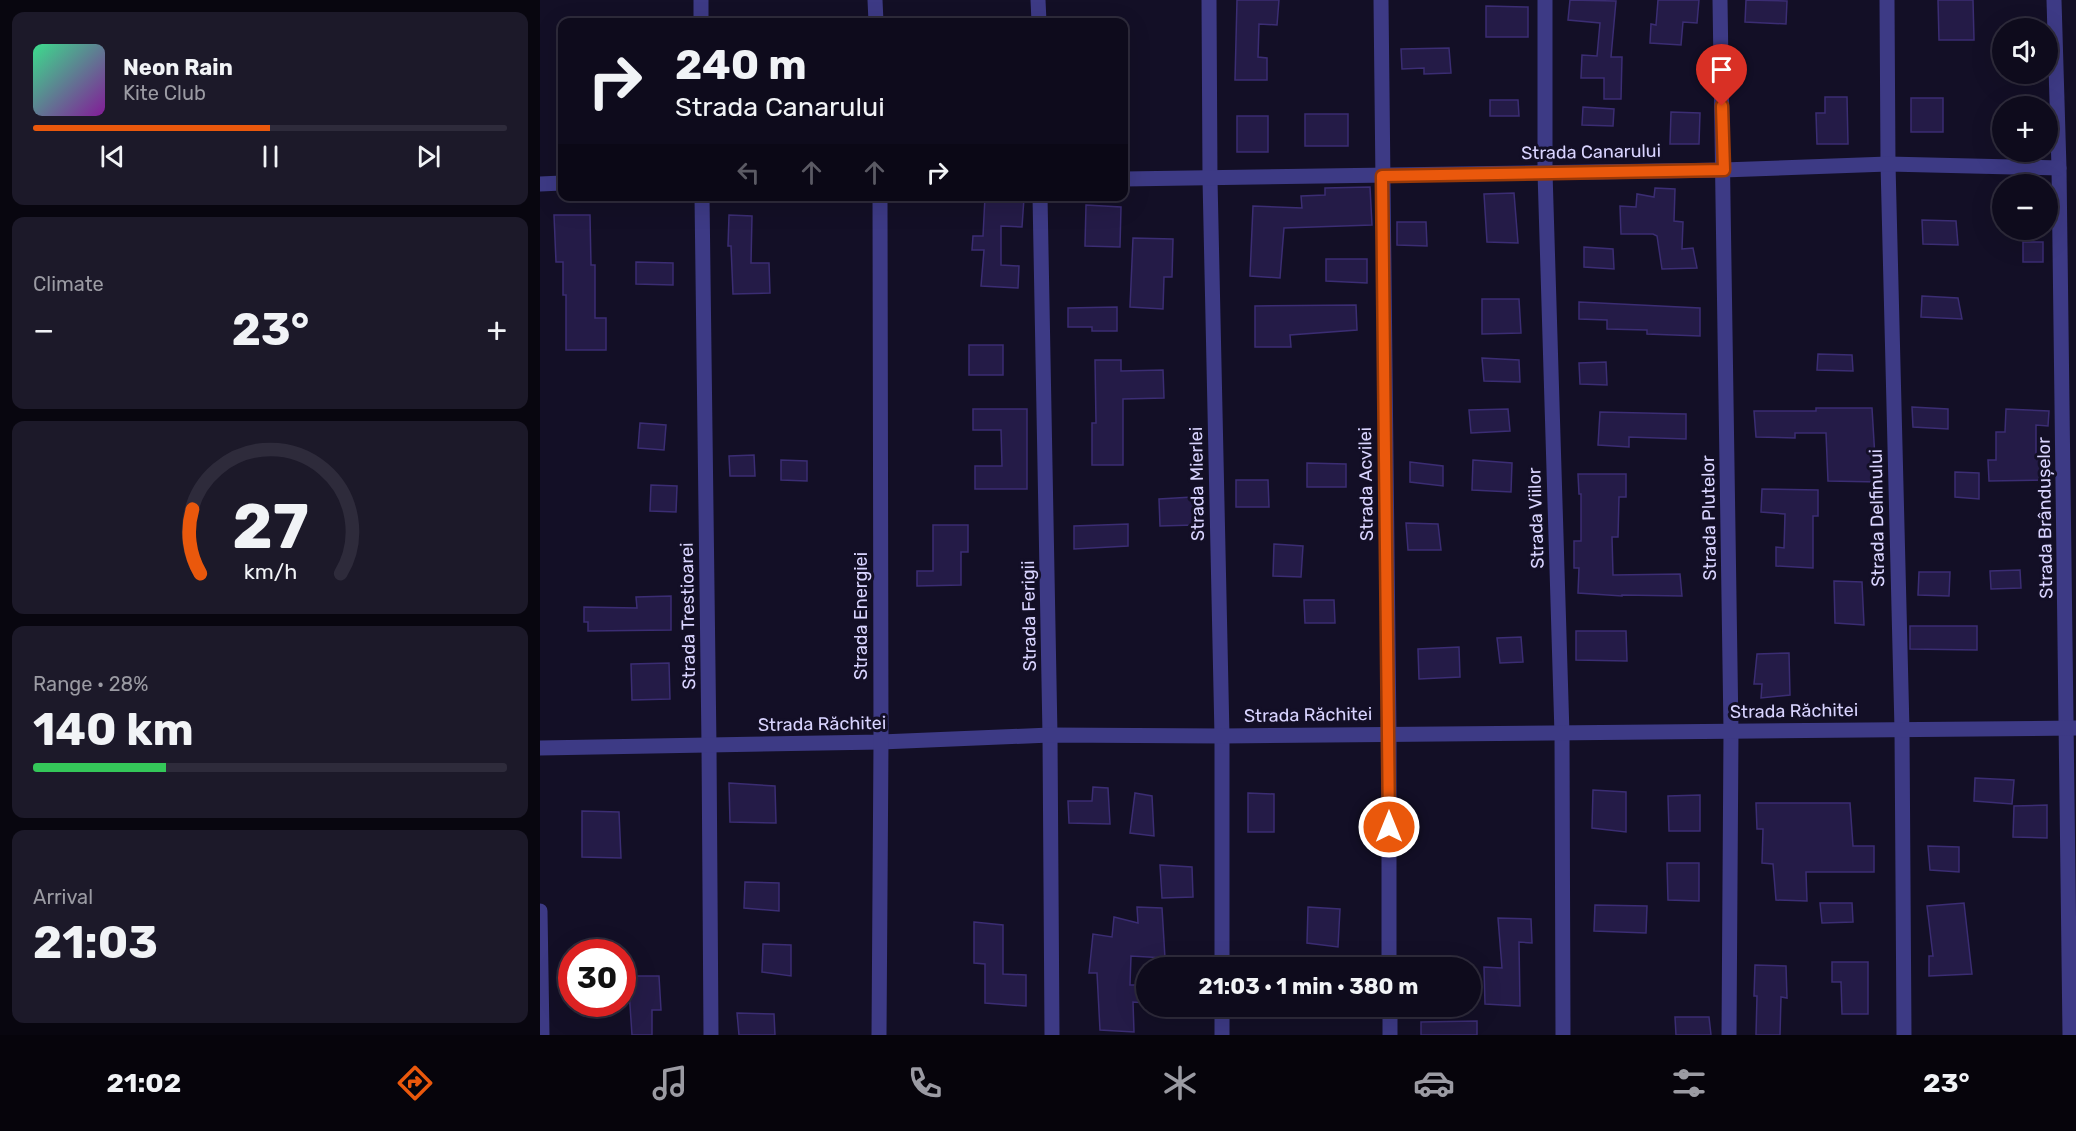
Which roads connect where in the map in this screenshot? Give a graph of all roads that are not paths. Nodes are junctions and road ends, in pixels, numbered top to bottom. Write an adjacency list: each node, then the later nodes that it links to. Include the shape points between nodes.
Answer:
1 (701, 0): 10 (street)
2 (875, 0): 11 (street)
3 (1038, 0): 12 (street)
4 (1209, 0): 19 (street, Strada Mierlei)
5 (1380, 0): 17 (street, Strada Acvilei)
6 (1545, 0): 16 (street, Strada Viilor)
7 (1720, 0): 15 (street, Strada Plutelor)
8 (1887, 0): 13 (street, Strada Delfinului)
9 (2054, 0): 14 (street, Strada Brândușelor)
10 (701, 18)
11 (876, 18)
12 (1038, 18)
13 (1888, 164): 14 (street, Strada Canarului); 15 (street, Strada Canarului); 26 (street, Strada Delfinului)
14 (2059, 168): 25 (street, Strada Brândușelor)
15 (1724, 170): 16 (street, Strada Canarului); 27 (street, Strada Plutelor)
16 (1545, 172): 17 (street, Strada Canarului); 29 (street, Strada Viilor)
17 (1382, 176): 19 (street, Strada Canarului); 28 (street, Strada Acvilei)
18 (1128, 179): 19 (street, Strada Canarului)
19 (1210, 179): 31 (street, Strada Mierlei)
20 (558, 183): 21 (street)
21 (540, 184)
22 (702, 201): 33 (street, Strada Trestioarei)
23 (880, 201): 32 (street, Strada Energiei)
24 (1040, 201): 30 (street, Strada Ferigii)
25 (2072, 728): 26 (street, Strada Răchitei); 49 (street, Strada Brândușelor)
26 (1902, 729): 27 (street, Strada Răchitei); 48 (street, Strada Delfinului)
27 (1731, 730): 29 (street, Strada Răchitei); 47 (street, Strada Plutelor)
28 (1389, 734): 29 (street, Strada Răchitei); 31 (street, Strada Răchitei); 37 (street, Strada Acvilei)
29 (1562, 734): 46 (street, Strada Viilor)
30 (1050, 735): 31 (street, Strada Răchitei); 32 (street, Strada Răchitei); 43 (street, Strada Ferigii)
31 (1222, 736): 36 (street, Strada Mierlei)
32 (881, 742): 33 (street, Strada Răchitei); 42 (street, Strada Energiei)
33 (709, 746): 34 (street, Strada Răchitei); 41 (street, Strada Trestioarei)
34 (540, 748)
35 (540, 911): 40 (street)
36 (1222, 957)
37 (1389, 957)
38 (1222, 1017): 44 (street)
39 (1389, 1017): 45 (street)
40 (542, 1035)
41 (711, 1035)
42 (879, 1035)
43 (1052, 1035)
44 (1222, 1035)
45 (1390, 1035)
46 (1563, 1035)
47 (1730, 1035)
48 (1904, 1035)
49 (2070, 1035)

